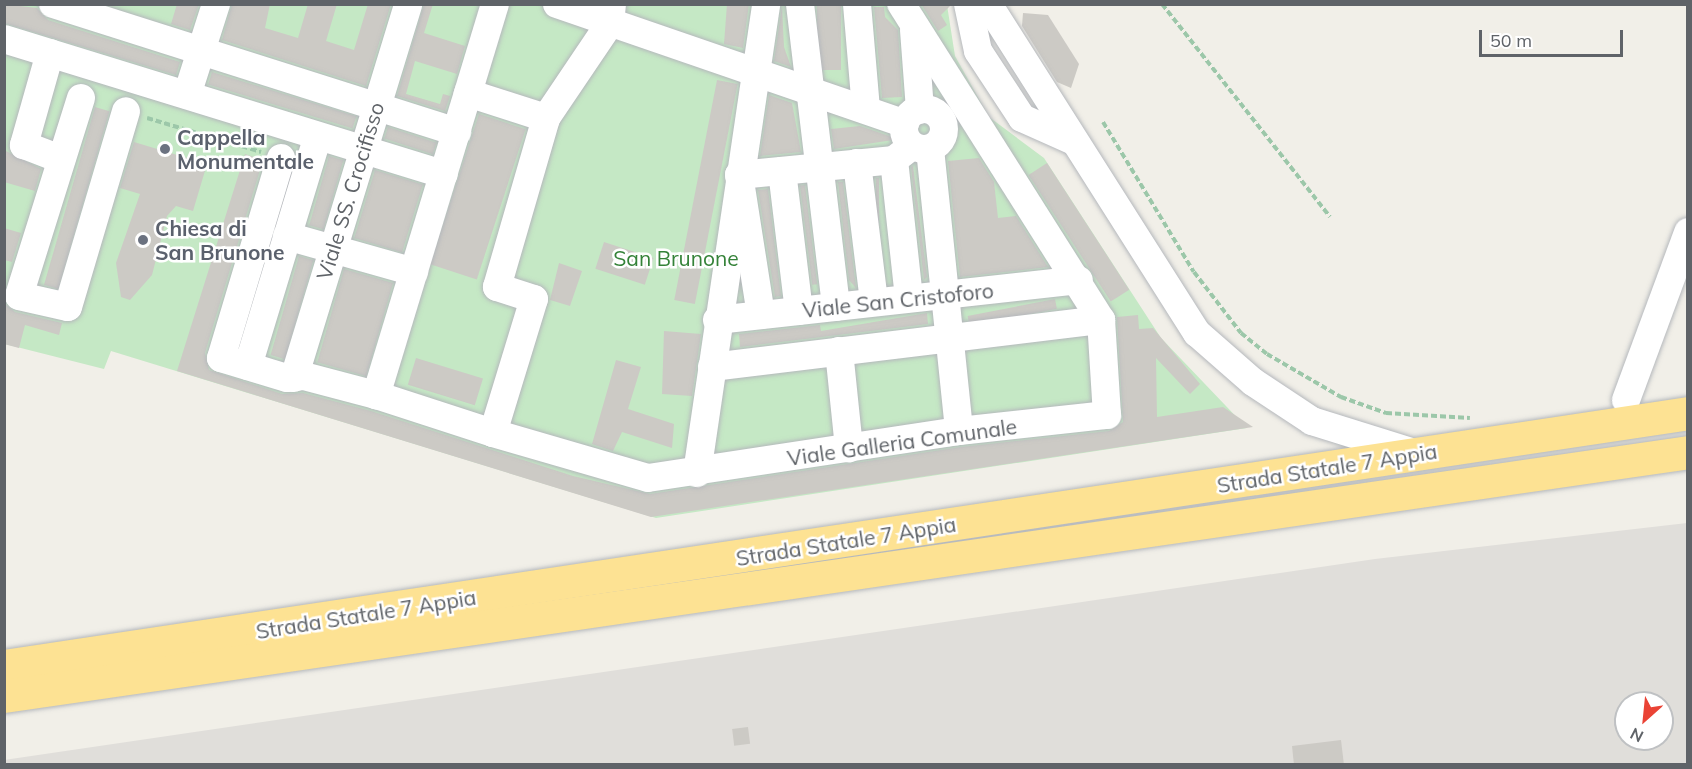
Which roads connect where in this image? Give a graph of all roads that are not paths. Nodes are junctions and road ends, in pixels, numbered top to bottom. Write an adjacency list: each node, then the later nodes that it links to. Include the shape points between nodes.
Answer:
1 (53, 4): 14 (street)
2 (216, 4): 14 (street)
3 (408, 4): 22 (street, Viale SS. Crocifisso)
4 (495, 4): 19 (street)
5 (557, 4): 11 (street)
6 (766, 4): 16 (street)
7 (800, 4): 18 (street)
8 (857, 4): 23 (street)
9 (968, 4): 17 (street, via 978,51)
10 (988, 4): 29 (street)
11 (611, 14): 16 (street); 25 (street)
12 (907, 15): 26 (street); 26 (street)
13 (4, 39): 15 (street)
14 (201, 52): 20 (street); 22 (street)
15 (50, 53): 20 (street); 32 (street, via 24,145)
16 (755, 72): 18 (street); 37 (street)
17 (997, 80): 26 (street); 29 (street, via 1022,118)
18 (811, 91): 23 (street); 34 (street)
19 (468, 93): 25 (street); 27 (street)
20 (187, 95): 28 (street)
21 (81, 98): 32 (street)
22 (376, 106): 27 (street); 30 (street, Viale SS. Crocifisso)
23 (866, 110): 26 (street)
24 (126, 111): 32 (street, via 68,307 19,296)
25 (546, 118): 60 (street, via 497,287 534,299)
26 (923, 130): 33 (street); 42 (street); 43 (street); 44 (street)
27 (457, 132): 36 (street)
28 (318, 136): 30 (street); 39 (street)
29 (1074, 141): 63 (street, via 1197,333 1253,382 1312,421)
30 (362, 149): 36 (street); 40 (street, Viale SS. Crocifisso)
31 (281, 158): 53 (street, Viale Galleria Comunale, via 221,358)
32 (62, 159)
33 (857, 164): 34 (street); 45 (street)
34 (819, 167): 35 (street); 46 (street)
35 (782, 171): 37 (street); 47 (street)
36 (444, 174): 41 (street)
37 (739, 175): 48 (street); 49 (street)
38 (1688, 232): 57 (street)
39 (287, 236): 40 (street); 53 (street)
40 (332, 249): 41 (street); 55 (street, Viale SS. Crocifisso)
41 (414, 272): 56 (street)
42 (1079, 280): 43 (street, Viale San Cristoforo); 50 (street)
43 (946, 294): 44 (street, Viale San Cristoforo); 51 (street)
44 (909, 298): 45 (street, Viale San Cristoforo)
45 (874, 302): 46 (street, Viale San Cristoforo)
46 (836, 306): 47 (street, Viale San Cristoforo)
47 (799, 311): 48 (street, Viale San Cristoforo)
48 (761, 315): 49 (street, Viale San Cristoforo)
49 (717, 320): 54 (street)
50 (1101, 320): 51 (street); 59 (street, Viale Galleria Comunale, via 1107,415)
51 (950, 338): 52 (street); 59 (street)
52 (839, 351): 54 (street); 61 (street)
53 (248, 366): 55 (street, Viale Galleria Comunale)
54 (712, 367): 64 (street)
55 (294, 378): 56 (street, Viale Galleria Comunale)
56 (376, 395): 60 (street, Viale Galleria Comunale)
57 (1626, 400)
58 (1688, 413): 63 (highway, Strada Statale 7 Appia)
59 (959, 430): 61 (street, Viale Galleria Comunale)
60 (493, 432): 64 (street, Viale Galleria Comunale, via 648,478)
61 (849, 448): 64 (street, Viale Galleria Comunale)
62 (1688, 452): 66 (highway, Strada Statale 7 Appia)
63 (1418, 454): 65 (highway, Strada Statale 7 Appia)
64 (697, 473)
65 (4, 666)
66 (4, 696)

